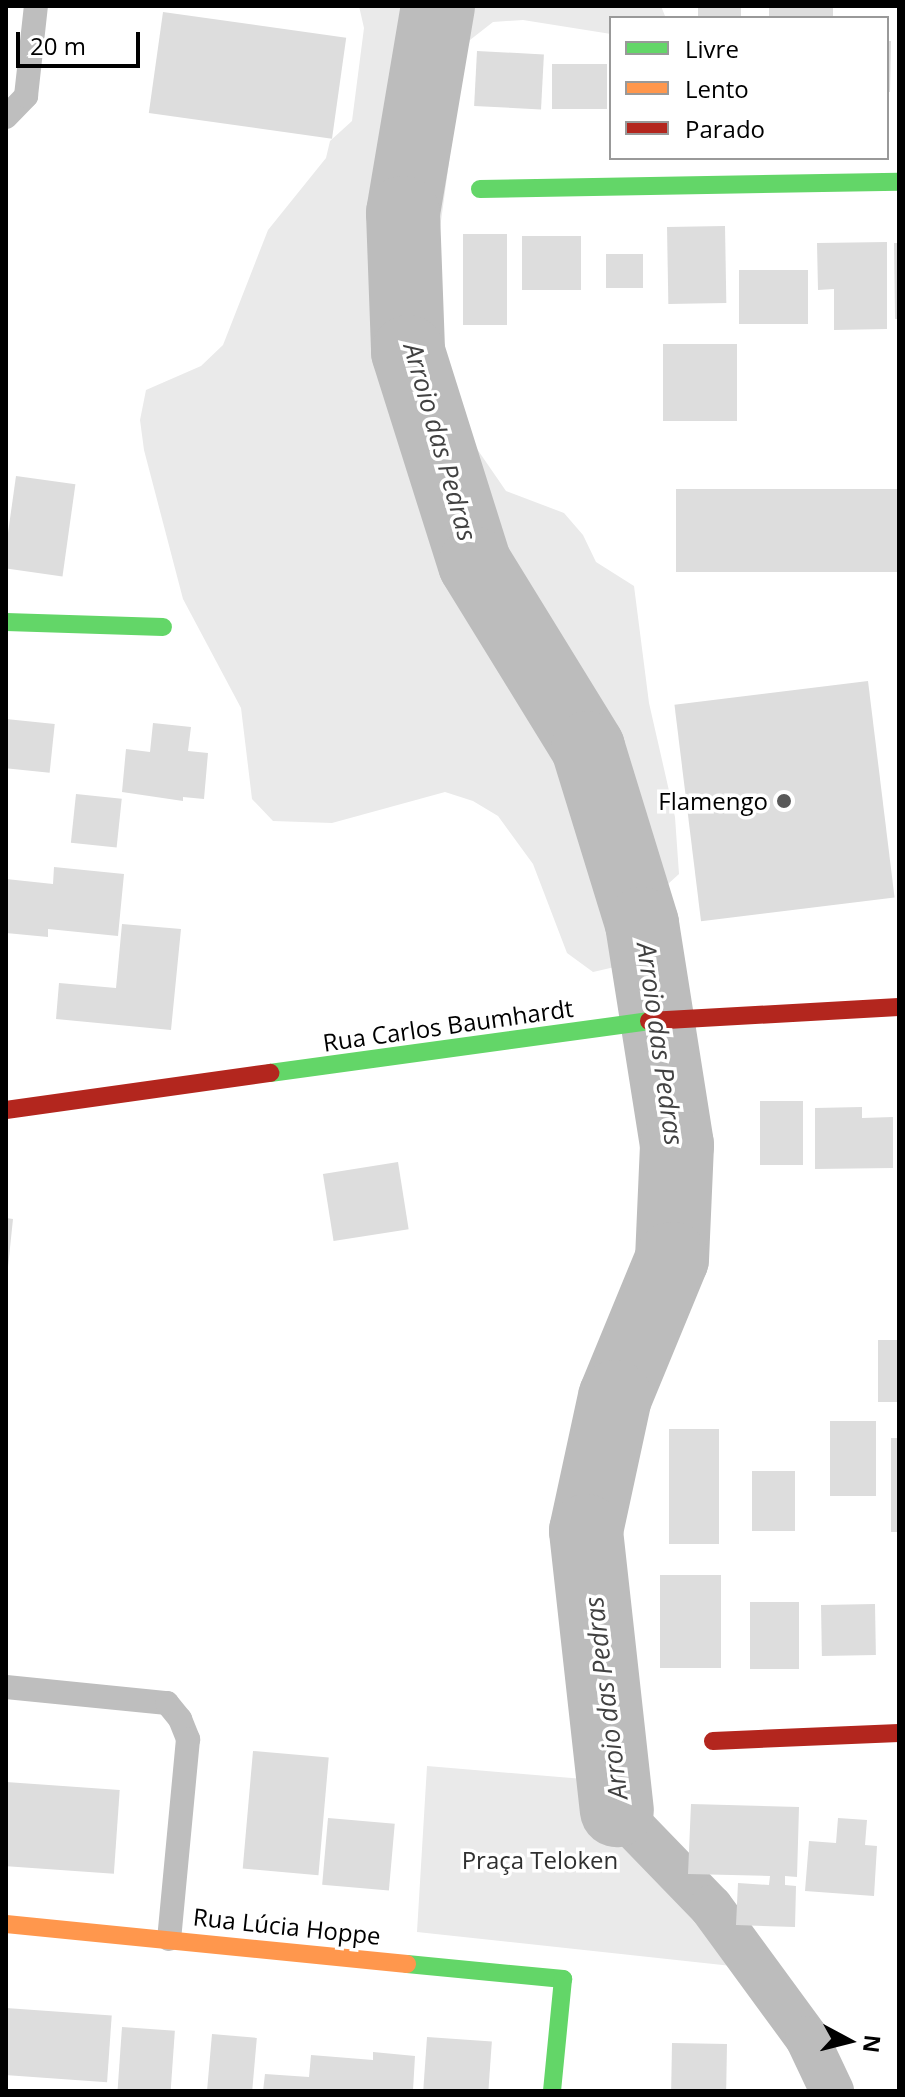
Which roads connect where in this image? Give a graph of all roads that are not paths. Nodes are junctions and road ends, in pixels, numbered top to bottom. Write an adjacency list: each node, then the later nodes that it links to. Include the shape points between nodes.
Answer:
1 (36, 6): 2 (lane, via 26,96)
2 (6, 117)
3 (899, 182): 4 (street)
4 (480, 189)
5 (6, 622): 6 (street)
6 (163, 627)
7 (899, 1007): 8 (street, Rua Carlos Baumhardt, via 670,1018)
8 (6, 1110)
9 (6, 1687): 13 (lane, via 167,1703 180,1719 188,1739)
10 (899, 1733): 11 (street)
11 (713, 1741)
12 (6, 1924): 13 (street, Rua Lúcia Hoppe)
13 (169, 1939): 14 (street, Rua Lúcia Hoppe, via 563,1979)
14 (552, 2091)

